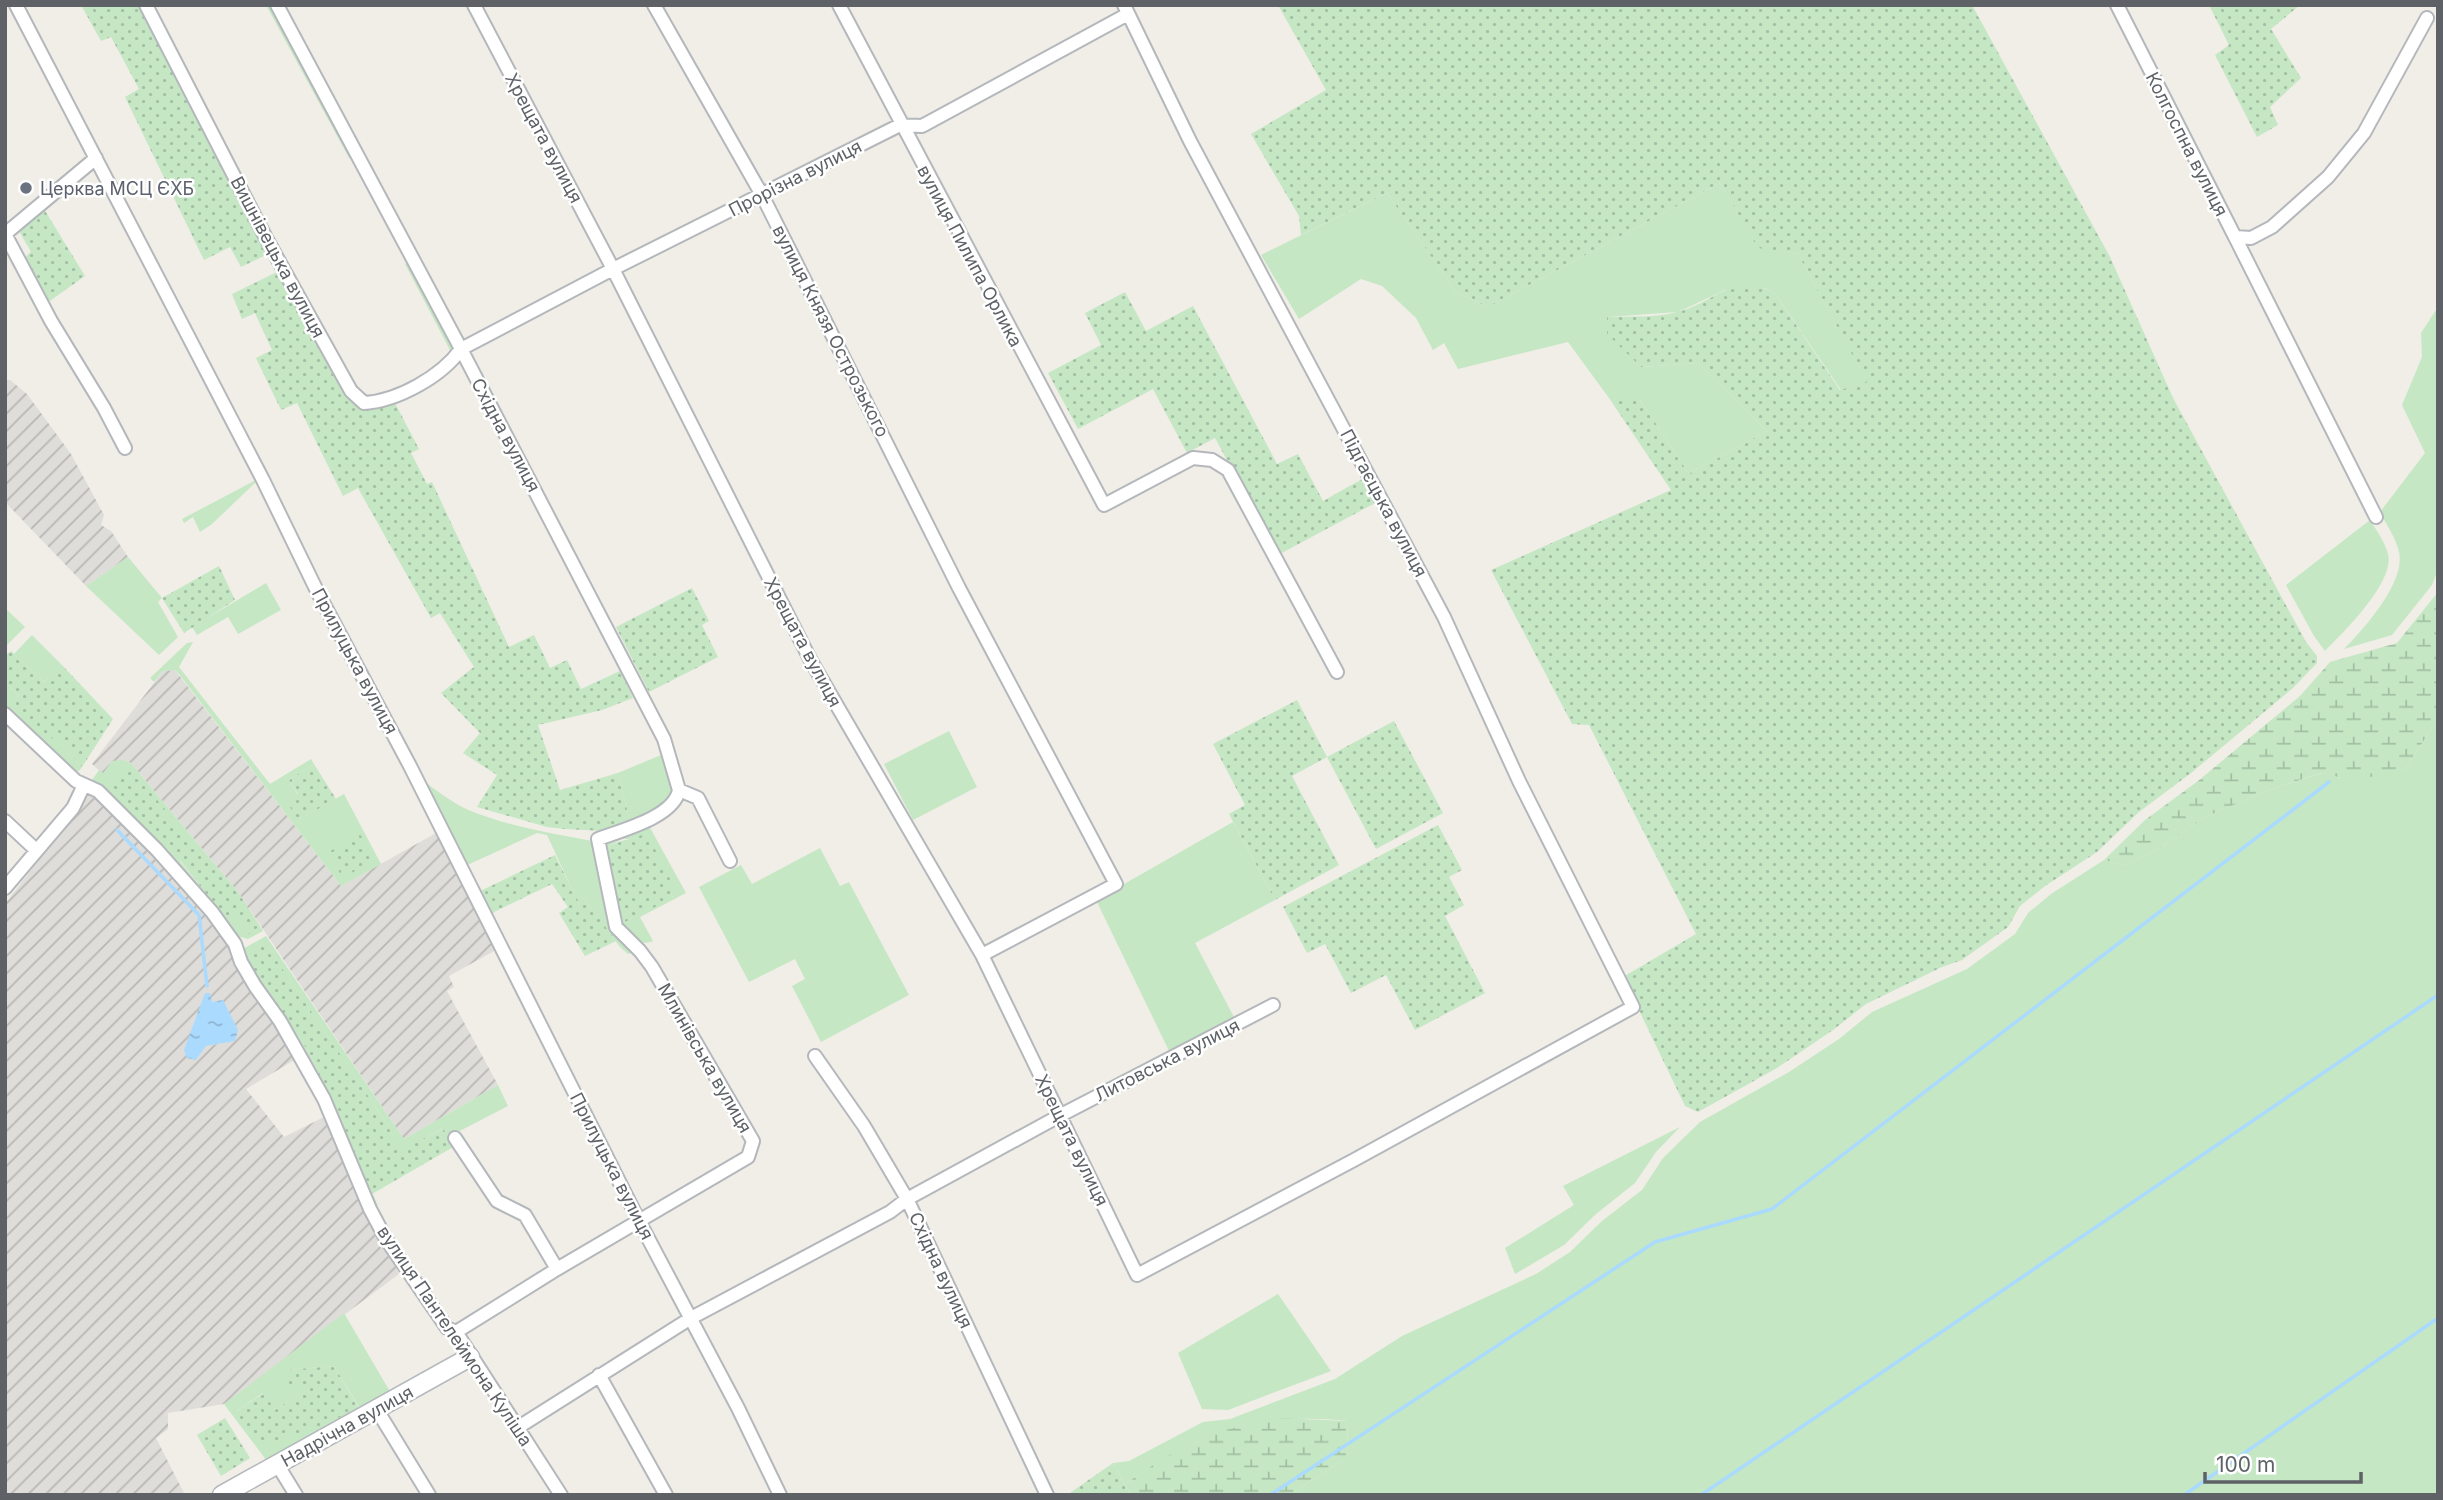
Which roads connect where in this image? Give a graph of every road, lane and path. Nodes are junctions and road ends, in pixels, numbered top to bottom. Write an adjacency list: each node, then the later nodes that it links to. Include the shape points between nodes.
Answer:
1 (16, 5): 11 (street, Прилуцька вулиця)
2 (146, 5): 15 (street, Вишнівецька вулиця, via 265,238 358,399 373,403 411,390)
3 (277, 5): 15 (street, Східна вулиця)
4 (474, 5): 14 (street, Хрещата вулиця)
5 (654, 5): 12 (street, вулиця Князя Острозького)
6 (839, 5): 10 (street, вулиця Пилипа Орлика)
7 (2117, 5): 13 (street, Колгоспна вулиця)
8 (1126, 9): 10 (street, Прорізна вулиця, via 922,126); 34 (street, Підгаєцька вулиця, via 1190,141 1444,617 1519,781 1633,1007)
9 (2427, 18): 13 (street, Колгоспна вулиця, via 2364,133 2329,177 2272,227 2251,238)
10 (901, 125): 12 (street, Прорізна вулиця); 18 (street, вулиця Пилипа Орлика, via 1104,506 1193,458 1212,460 1228,470)
11 (96, 158): 16 (street, via 5,234); 32 (street, Прилуцька вулиця)
12 (762, 195): 14 (street, Прорізна вулиця); 26 (street, вулиця Князя Острозького, via 959,588 1116,884)
13 (2235, 237): 17 (street)
14 (613, 269): 15 (street, Прорізна вулиця); 26 (street, Хрещата вулиця, via 811,661)
15 (461, 348): 21 (street, Східна вулиця, via 664,739)
16 (125, 448)
17 (2376, 517)
18 (1337, 672)
19 (5, 715): 20 (street, вулиця Пантелеймона Куліша)
20 (84, 785): 23 (street, via 74,808); 36 (street, вулиця Пантелеймона Куліша, via 98,791 157,850 235,944 255,986 324,1099 386,1239 447,1328)
21 (679, 790): 24 (street, via 698,798); 32 (street, Млинівська вулиця, via 677,799 664,811 598,839 616,927 652,967 753,1141 748,1157)
22 (5, 821): 23 (street)
23 (36, 850): 25 (street)
24 (730, 861)
25 (5, 888)
26 (982, 955): 29 (street, Хрещата вулиця)
27 (1273, 1005): 29 (street, Литовська вулиця)
28 (815, 1056): 31 (street, Східна вулиця)
29 (1060, 1115): 31 (street); 34 (street, Хрещата вулиця)
30 (455, 1138): 33 (street, via 496,1201 525,1215)
31 (907, 1199): 35 (street); 48 (street, Східна вулиця)
32 (639, 1221): 33 (street, Млинівська вулиця); 35 (street, Прилуцька вулиця)
33 (557, 1269): 36 (street, Млинівська вулиця)
34 (1137, 1275)
35 (691, 1318): 38 (street); 47 (street, Прилуцька вулиця)
36 (456, 1332): 37 (street, вулиця Пантелеймона Куліша)
37 (470, 1357): 39 (street, Надрічна вулиця); 40 (street, вулиця Пантелеймона Куліша)
38 (599, 1374): 40 (street); 46 (street)
39 (377, 1410): 41 (street, Надрічна вулиця); 44 (street)
40 (517, 1428): 45 (street, вулиця Пантелеймона Куліша)
41 (277, 1464): 42 (street, Надрічна вулиця); 43 (street)
42 (222, 1495)
43 (296, 1495)
44 (429, 1495)
45 (561, 1495)
46 (666, 1495)
47 (780, 1495)
48 (1047, 1495)

